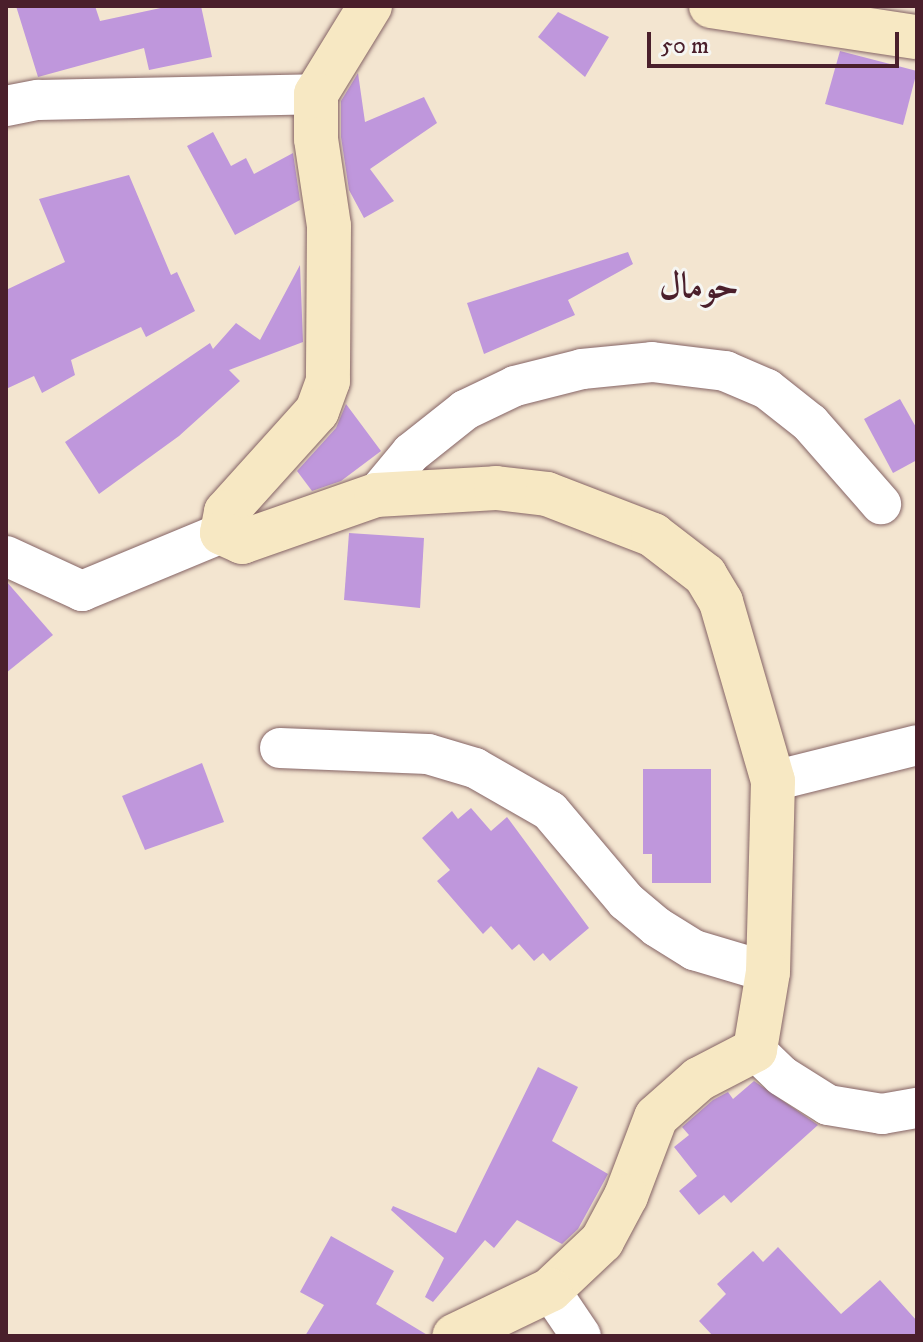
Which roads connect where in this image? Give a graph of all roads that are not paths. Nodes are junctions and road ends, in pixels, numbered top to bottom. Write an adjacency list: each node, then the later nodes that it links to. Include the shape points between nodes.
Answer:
1 (370, 6): 4 (street)
2 (711, 6): 3 (street)
3 (916, 39)
4 (316, 94): 5 (street, via 38,100); 8 (street, via 316,139 329,226 328,381 317,411 226,512)
5 (6, 106)
6 (376, 495): 7 (street, via 411,453 465,410 515,386 582,369 652,362 725,371 767,389 810,423); 8 (street, via 242,542); 12 (street, via 496,488 547,494 653,535 680,552 705,575 721,602)
7 (881, 504)
8 (222, 533): 9 (street, via 82,591)
9 (6, 556)
10 (917, 745): 12 (street)
11 (280, 748): 13 (street, via 428,754 475,768 550,811 626,901 657,927 694,950)
12 (773, 781): 13 (street)
13 (768, 972): 14 (street)
14 (755, 1050): 15 (street, via 782,1076 828,1105 882,1114); 16 (street, via 699,1079 656,1117 626,1196 602,1241)
15 (917, 1108)
16 (550, 1290): 17 (street); 18 (street)
17 (454, 1336)
18 (581, 1336)

